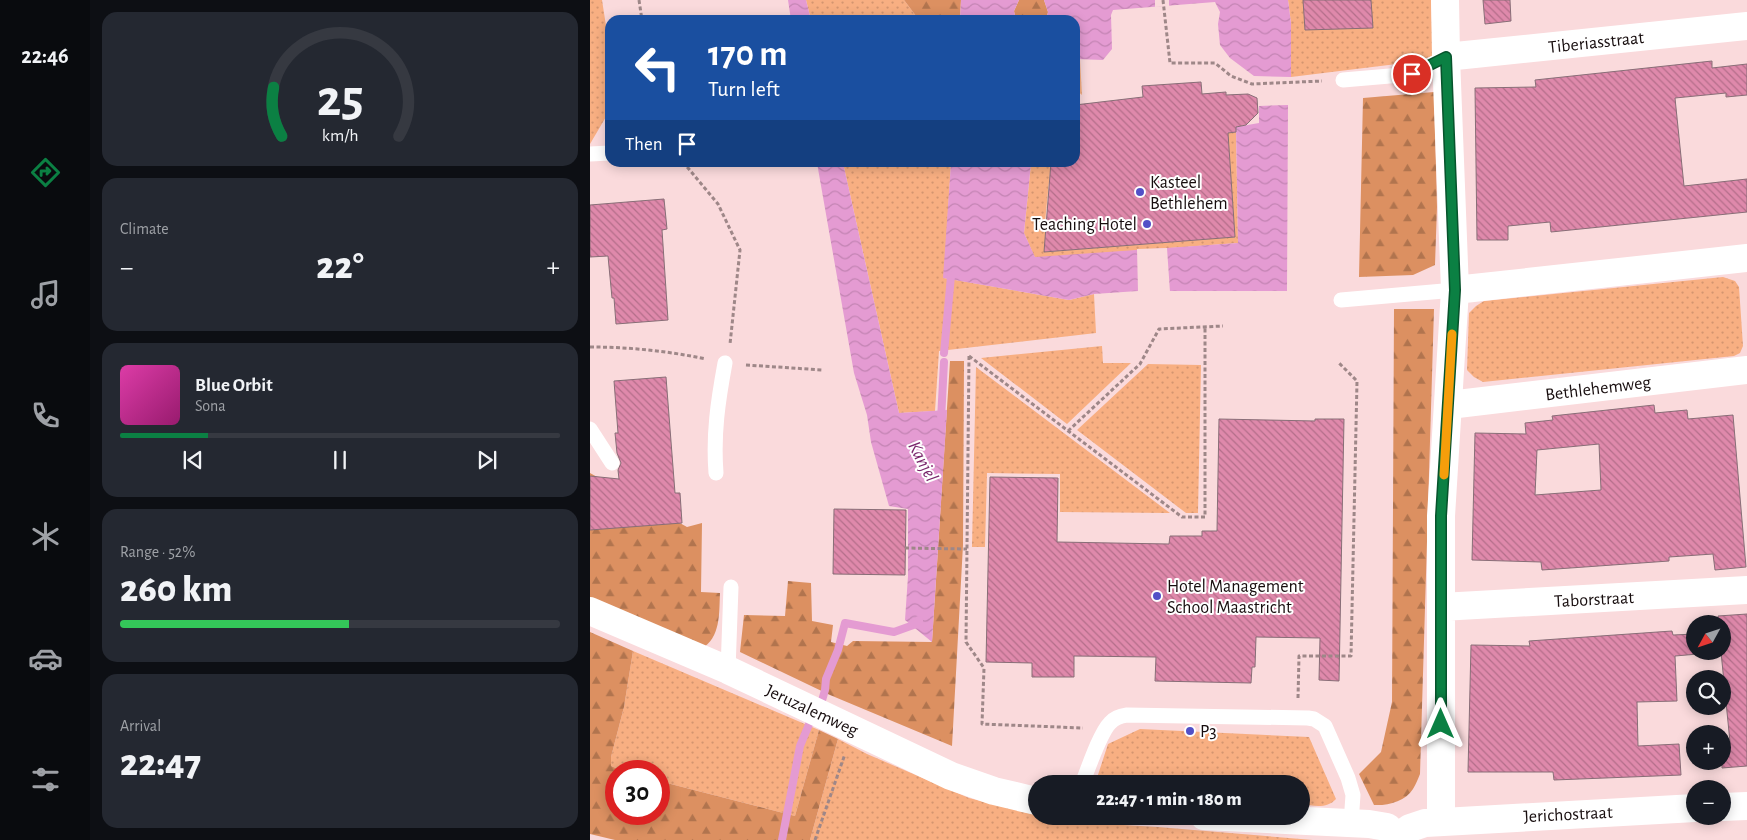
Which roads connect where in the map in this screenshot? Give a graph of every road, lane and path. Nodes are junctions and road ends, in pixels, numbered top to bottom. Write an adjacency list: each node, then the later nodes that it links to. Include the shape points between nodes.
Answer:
1 (639, 0): 4 (path)
2 (1163, 0): 7 (path, via 1170,63 1215,63 1231,76 1252,84)
3 (1445, 0): 6 (street)
4 (641, 15)
5 (1747, 26): 6 (street, Tiberiasstraat)
6 (1446, 57): 7 (lane, via 1412,74); 12 (street)
7 (1342, 80)
8 (605, 153): 9 (lane)
9 (590, 154)
10 (687, 167): 17 (path, via 718,204 740,250)
11 (1747, 258): 12 (street)
12 (1455, 290): 13 (lane); 21 (street)
13 (1341, 300)
14 (1223, 326): 15 (path)
15 (1206, 327): 23 (path, via 1159,329 1140,364); 23 (path, via 1205,517 1182,517)
16 (590, 347): 17 (path, via 676,353)
17 (725, 363): 19 (path); 25 (lane, via 716,415)
18 (1339, 363): 33 (path, via 1357,381 1351,656 1299,656)
19 (823, 370)
20 (1747, 370): 21 (street, Bethlehemweg)
21 (1449, 405): 30 (street, via 1441,516)
22 (590, 429): 24 (lane)
23 (1068, 431): 27 (path, via 969,356)
24 (612, 463)
25 (716, 473)
26 (905, 548): 27 (path)
27 (967, 549): 34 (path, via 966,642 984,668 982,724)
28 (731, 587): 32 (lane)
29 (1747, 590): 30 (street, Taborstraat)
30 (1441, 608): 42 (street)
31 (590, 610): 32 (street, Jeruzalemweg)
32 (728, 670): 35 (street, Jeruzalemweg)
33 (1297, 717): 34 (lane, via 1127,715 1114,720); 43 (lane, via 1314,719 1325,726 1348,778 1352,795)
34 (1105, 729): 36 (lane)
35 (854, 730): 37 (street, Jeruzalemweg, via 951,776); 45 (path)
36 (1086, 775)
37 (1028, 799)
38 (1747, 806): 39 (street)
39 (1731, 807)
40 (1686, 808): 42 (street, Jerichostraat)
41 (1310, 821): 43 (street)
42 (1441, 821): 44 (street, Jerichostraat, via 1425,822)
43 (1351, 823): 44 (street, via 1387,827)
44 (1395, 838)
45 (815, 840)

